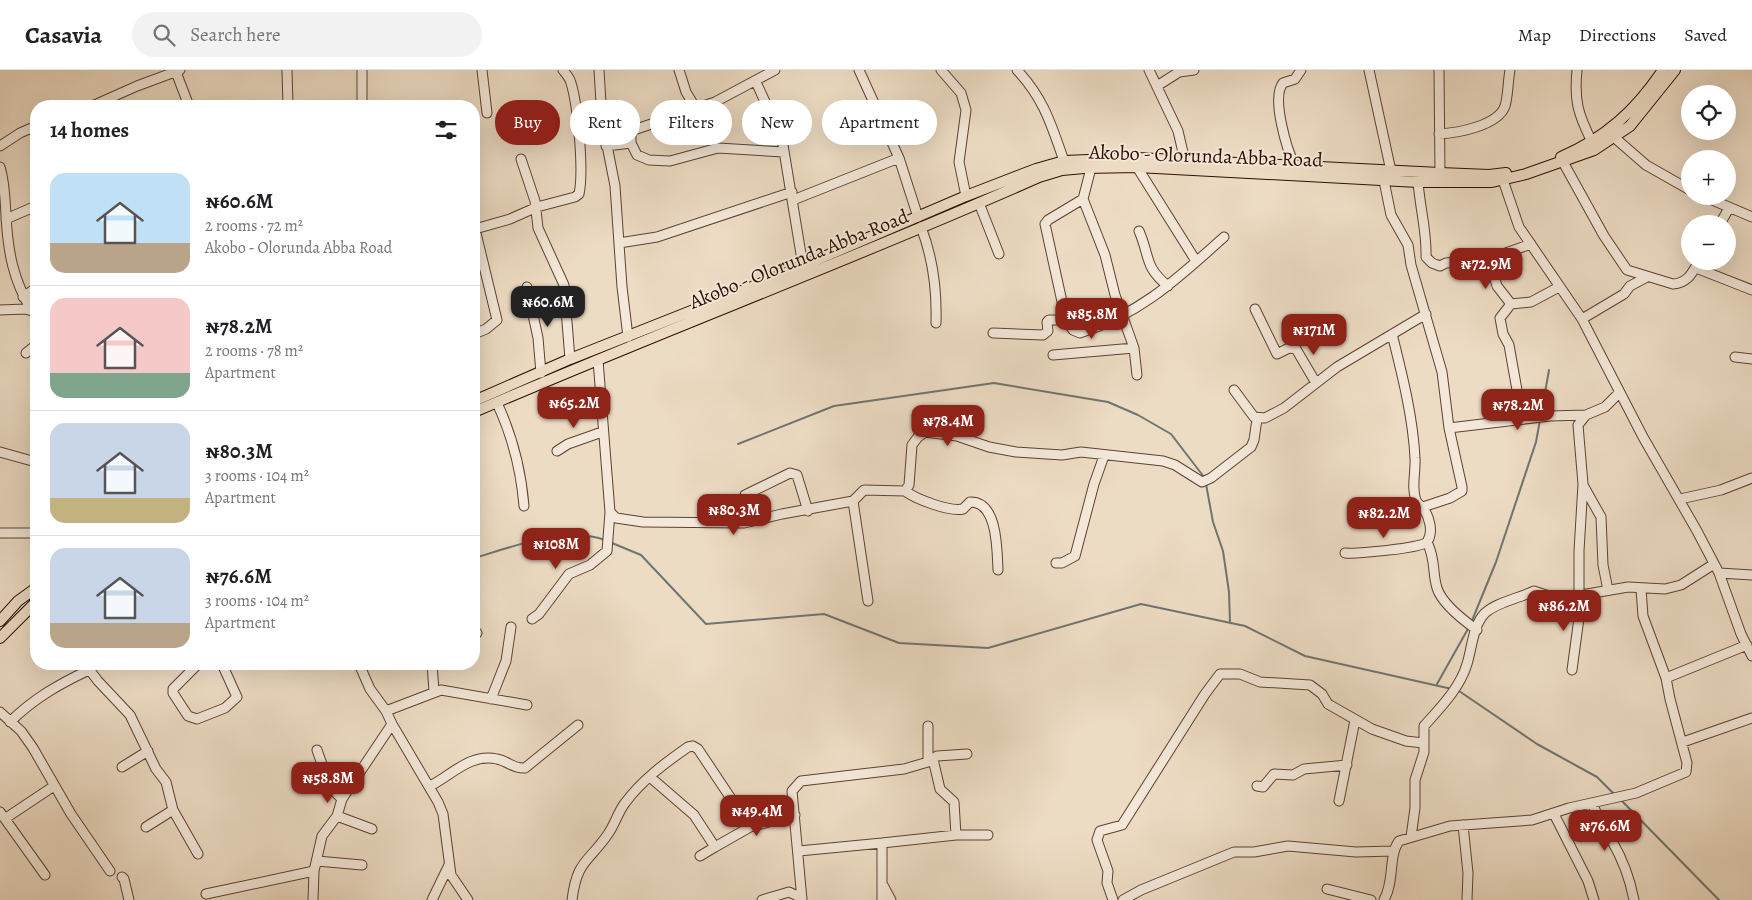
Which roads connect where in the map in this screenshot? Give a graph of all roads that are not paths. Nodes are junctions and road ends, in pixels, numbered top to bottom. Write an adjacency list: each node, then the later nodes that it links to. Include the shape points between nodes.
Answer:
1 (287, 70): 25 (street)
2 (362, 70): 26 (street)
3 (482, 70): 29 (street)
4 (563, 70): 61 (street, via 571,81 574,98 579,194)
5 (599, 70): 37 (street)
6 (679, 70): 27 (street)
7 (776, 70): 21 (street)
8 (859, 70): 39 (street)
9 (941, 70): 56 (street, via 958,88 966,110 959,162)
10 (1017, 70): 41 (street, via 1041,101)
11 (1149, 70): 22 (street)
12 (1194, 70): 22 (street, via 1179,72)
13 (1301, 70): 44 (street, via 1296,79 1283,83 1278,94 1282,124)
14 (1369, 70): 48 (street)
15 (1439, 70): 31 (street)
16 (1510, 70): 31 (street, via 1506,105 1499,115 1464,132)
17 (1577, 70): 33 (street, via 1575,94)
18 (1663, 70): 33 (main road, Akobo - Olorunda Abba Road, via 1624,119)
19 (1675, 70): 32 (main road, Akobo - Olorunda Abba Road, via 1641,114)
20 (178, 71): 23 (street); 24 (street)
21 (756, 82): 28 (street); 38 (street, via 774,116)
22 (1157, 86): 42 (street, via 1178,131)
23 (105, 100)
24 (187, 100)
25 (288, 100)
26 (362, 100)
27 (691, 100)
28 (719, 100)
29 (487, 112)
30 (30, 129): 36 (street)
31 (1439, 134): 49 (street)
32 (1615, 138): 43 (main road, Akobo - Olorunda Abba Road); 53 (street, via 1646,165)
33 (1592, 142): 49 (main road, Akobo - Olorunda Abba Road, via 1558,158 1503,174)
34 (614, 145): 37 (street)
35 (632, 145): 38 (street, via 637,156 670,162 718,148)
36 (0, 146)
37 (606, 146): 71 (street, via 615,186)
38 (784, 152): 55 (street)
39 (899, 158): 55 (street); 67 (street)
40 (521, 159): 61 (street)
41 (1064, 160): 42 (main road, Akobo - Olorunda Abba Road, via 1137,158); 54 (main road, Akobo - Olorunda Abba Road)
42 (1185, 161): 44 (main road, Akobo - Olorunda Abba Road)
43 (1563, 162): 50 (main road, Akobo - Olorunda Abba Road); 82 (street, via 1627,270)
44 (1295, 166): 48 (main road, Akobo - Olorunda Abba Road)
45 (0, 167): 66 (street)
46 (1137, 167): 47 (main road, Akobo - Olorunda Abba Road); 51 (main road, Akobo - Olorunda Abba Road); 76 (street)
47 (1091, 168): 57 (main road, Akobo - Olorunda Abba Road, via 1062,170); 58 (street)
48 (1391, 171): 49 (main road, Akobo - Olorunda Abba Road)
49 (1440, 174)
50 (1503, 180): 52 (main road, Akobo - Olorunda Abba Road); 72 (street, via 1519,228)
51 (1384, 181): 52 (main road, Akobo - Olorunda Abba Road); 78 (street, via 1391,215 1408,245)
52 (1418, 182): 77 (street, via 1419,206 1427,242 1426,257)
53 (1681, 185)
54 (992, 186): 56 (main road, Akobo - Olorunda Abba Road); 57 (main road)
55 (792, 196): 71 (street, via 657,237); 79 (street)
56 (966, 196): 67 (main road, Akobo - Olorunda Abba Road)
57 (996, 196): 59 (main road, Akobo - Olorunda Abba Road)
58 (1083, 199): 95 (street, via 1106,255); 97 (street, via 1045,224)
59 (979, 203): 67 (main road, Akobo - Olorunda Abba Road); 74 (street)
60 (1722, 205): 62 (street)
61 (537, 207): 68 (street); 108 (street, via 538,228 564,285)
62 (1729, 208): 64 (street); 65 (street)
63 (30, 209): 66 (street)
64 (1725, 215)
65 (1752, 217)
66 (6, 219): 88 (street, via 14,275)
67 (920, 222): 79 (main road, Akobo - Olorunda Abba Road); 98 (street, via 935,280); 110 (main road, Akobo - Olorunda Abba Road)
68 (480, 228)
69 (1140, 231): 83 (street, via 1149,266 1156,277)
70 (1224, 237): 76 (street)
71 (619, 243): 102 (street)
72 (1531, 244): 75 (street); 85 (street)
73 (480, 250): 99 (street, via 497,320)
74 (999, 254)
75 (1489, 259): 77 (street, via 1446,262 1440,266); 89 (street, via 1497,286)
76 (1196, 261): 83 (street, via 1190,270)
77 (1432, 263): 78 (street)
78 (1411, 265): 94 (street)
79 (803, 266): 102 (main road, Akobo - Olorunda Abba Road)
80 (1693, 270): 82 (street, via 1680,284)
81 (1710, 270): 86 (street)
82 (1647, 277): 96 (street)
83 (1168, 286): 95 (street)
84 (527, 287): 111 (street, via 538,338)
85 (1559, 287): 89 (street, via 1531,302); 96 (street)
86 (1752, 290)
87 (30, 293): 88 (street)
88 (24, 298): 90 (street)
89 (1511, 304): 121 (street, via 1500,318 1509,345 1517,390)
90 (30, 309)
91 (1255, 309): 113 (street, via 1277,354 1296,349)
92 (0, 310): 93 (street)
93 (30, 311)
94 (1426, 314): 101 (street); 122 (street, via 1442,372)
95 (1123, 317): 97 (street, via 1080,333 1072,330); 103 (street)
96 (1582, 319): 115 (street)
97 (1066, 320): 100 (street, via 1050,320 1048,331 1043,335)
98 (936, 322)
99 (480, 332)
100 (993, 333)
101 (1392, 334): 113 (street, via 1337,367); 134 (street, via 1412,431 1416,501)
102 (628, 337): 108 (main road, Akobo - Olorunda Abba Road)
103 (1134, 348): 106 (street); 112 (street)
104 (30, 350): 105 (street)
105 (26, 353)
106 (1053, 355)
107 (1735, 357): 109 (street)
108 (570, 359): 111 (main road, Akobo - Olorunda Abba Road)
109 (1752, 359)
110 (598, 360): 117 (main road, Akobo - Olorunda Abba Road); 123 (street)
111 (541, 373): 116 (main road, Akobo - Olorunda Abba Road)
112 (1137, 375)
113 (1316, 384): 120 (street, via 1284,408)
114 (1234, 390): 120 (street)
115 (1619, 393): 119 (street, via 1605,407); 131 (street)
116 (480, 398)
117 (496, 402): 118 (main road, Akobo - Olorunda Abba Road); 133 (street, via 506,423 522,481)
118 (480, 409)
119 (1586, 415): 121 (street); 129 (street, via 1578,425)
120 (1257, 419): 126 (street, via 1251,447 1205,481 1163,461)
121 (1516, 419): 122 (street)
122 (1449, 428): 134 (street, via 1462,491)
123 (602, 432): 124 (street); 136 (street)
124 (557, 451)
125 (0, 452): 127 (street)
126 (1104, 456): 130 (street, via 1081,452 1062,456 1016,452 957,436 925,432 912,445 909,485); 142 (street, via 1075,556 1062,564)
127 (30, 460)
128 (1752, 478): 131 (street, via 1708,494)
129 (1583, 484): 148 (street, via 1601,517 1603,565); 150 (street)
130 (904, 491): 132 (street, via 864,490); 144 (street, via 956,510 975,502 989,513 997,546)
131 (1680, 499): 143 (street)
132 (853, 501): 135 (street); 151 (street)
133 (524, 506)
134 (1422, 507): 140 (street, via 1431,528)
135 (808, 511): 137 (street); 137 (street, via 797,476 790,473 745,495)
136 (610, 512): 137 (street, via 616,518 643,522); 153 (street, via 607,551 590,565 569,574)
137 (744, 523)
138 (0, 532): 139 (street)
139 (30, 533)
140 (1427, 542): 141 (street, via 1422,546); 156 (street, via 1435,563 1436,587 1441,596)
141 (1345, 553)
142 (1056, 563)
143 (1714, 564): 145 (street); 147 (street, via 1681,585)
144 (998, 570)
145 (1719, 573): 146 (street); 158 (street)
146 (1752, 575)
147 (1641, 589): 148 (street); 167 (street, via 1643,616)
148 (1608, 590): 150 (street)
149 (30, 592): 154 (main road)
150 (1578, 595): 156 (street, via 1554,599 1534,591 1486,613); 166 (street, via 1579,618)
151 (868, 601)
152 (30, 608): 157 (main road)
153 (532, 619)
154 (0, 621)
155 (511, 627): 169 (street, via 506,661)
156 (1477, 630): 180 (street, via 1460,679 1436,715 1424,726)
157 (0, 638)
158 (1746, 645): 159 (street); 167 (street)
159 (1752, 656)
160 (82, 670): 175 (street, via 25,707)
161 (90, 670): 182 (street, via 127,710)
162 (192, 670): 163 (street, via 173,689 173,693 188,716 197,719 225,708 237,697)
163 (225, 670)
164 (362, 670): 171 (street, via 370,689)
165 (432, 670): 168 (street)
166 (1572, 670)
167 (1666, 678): 179 (street)
168 (434, 692): 169 (street, via 448,691); 171 (street)
169 (491, 699): 170 (street)
170 (527, 705)
171 (386, 710): 176 (street)
172 (0, 712): 175 (street)
173 (1752, 718): 179 (street)
174 (1355, 720): 180 (street, via 1406,741); 185 (street); 231 (street, via 1328,704 1310,684 1260,682 1240,674 1220,674 1122,825 1100,831 1097,840 1108,871 1107,883)
175 (10, 722): 188 (street, via 33,748)
176 (392, 724): 189 (street); 191 (street)
177 (578, 725): 189 (street, via 525,768 517,769 492,758 471,760)
178 (928, 726): 184 (street)
179 (1683, 742): 193 (street, via 1688,768 1682,775 1636,793)
180 (1423, 743): 205 (street)
181 (316, 750): 191 (street, via 330,787)
182 (148, 751): 186 (street); 194 (street, via 166,782)
183 (968, 754): 184 (street)
184 (931, 760): 197 (street, via 904,769 801,781 792,791); 203 (street, via 940,789 954,802)
185 (1347, 765): 190 (street, via 1304,769 1293,775 1274,774 1263,787); 192 (street)
186 (122, 767)
187 (650, 777): 201 (street, via 663,764 693,746); 207 (street, via 694,815); 227 (street, via 624,804 609,833 579,869)
188 (54, 786): 196 (street); 216 (street)
189 (430, 786): 214 (street, via 442,814)
190 (1257, 786)
191 (342, 799): 198 (street)
192 (1339, 801)
193 (1593, 803): 195 (street); 237 (street, via 1626,872)
194 (174, 810): 200 (street); 210 (street)
195 (1554, 814): 199 (street, via 1532,820); 236 (street, via 1588,881)
196 (3, 815): 217 (street)
197 (795, 815): 201 (street); 208 (street)
198 (337, 816): 202 (street); 212 (street, via 322,836)
199 (1463, 825): 205 (street); 235 (street)
200 (146, 827)
201 (750, 827): 207 (street)
202 (372, 829)
203 (956, 835): 204 (street); 206 (street)
204 (988, 835)
205 (1411, 836): 209 (street, via 1399,841)
206 (882, 843): 208 (street); 219 (street)
207 (715, 847): 211 (street)
208 (799, 851): 222 (street)
209 (1394, 852): 232 (street, via 1288,846 1234,852); 234 (street, via 1392,884)
210 (198, 854)
211 (700, 856)
212 (316, 861): 213 (street); 215 (street)
213 (362, 865)
214 (449, 865): 225 (street); 226 (street, via 451,875)
215 (314, 870): 221 (street); 224 (street)
216 (110, 871)
217 (45, 875)
218 (122, 877): 223 (street)
219 (883, 885): 229 (street); 230 (street)
220 (1327, 889): 233 (street)
221 (206, 894)
222 (802, 899): 228 (street, via 789,892)
223 (129, 900)
224 (313, 900)
225 (432, 900)
226 (468, 900)
227 (572, 900)
228 (762, 900)
229 (882, 900)
230 (891, 900)
231 (1113, 900)
232 (1123, 900)
233 (1372, 900)
234 (1384, 900)
235 (1467, 900)
236 (1594, 900)
237 (1634, 900)

